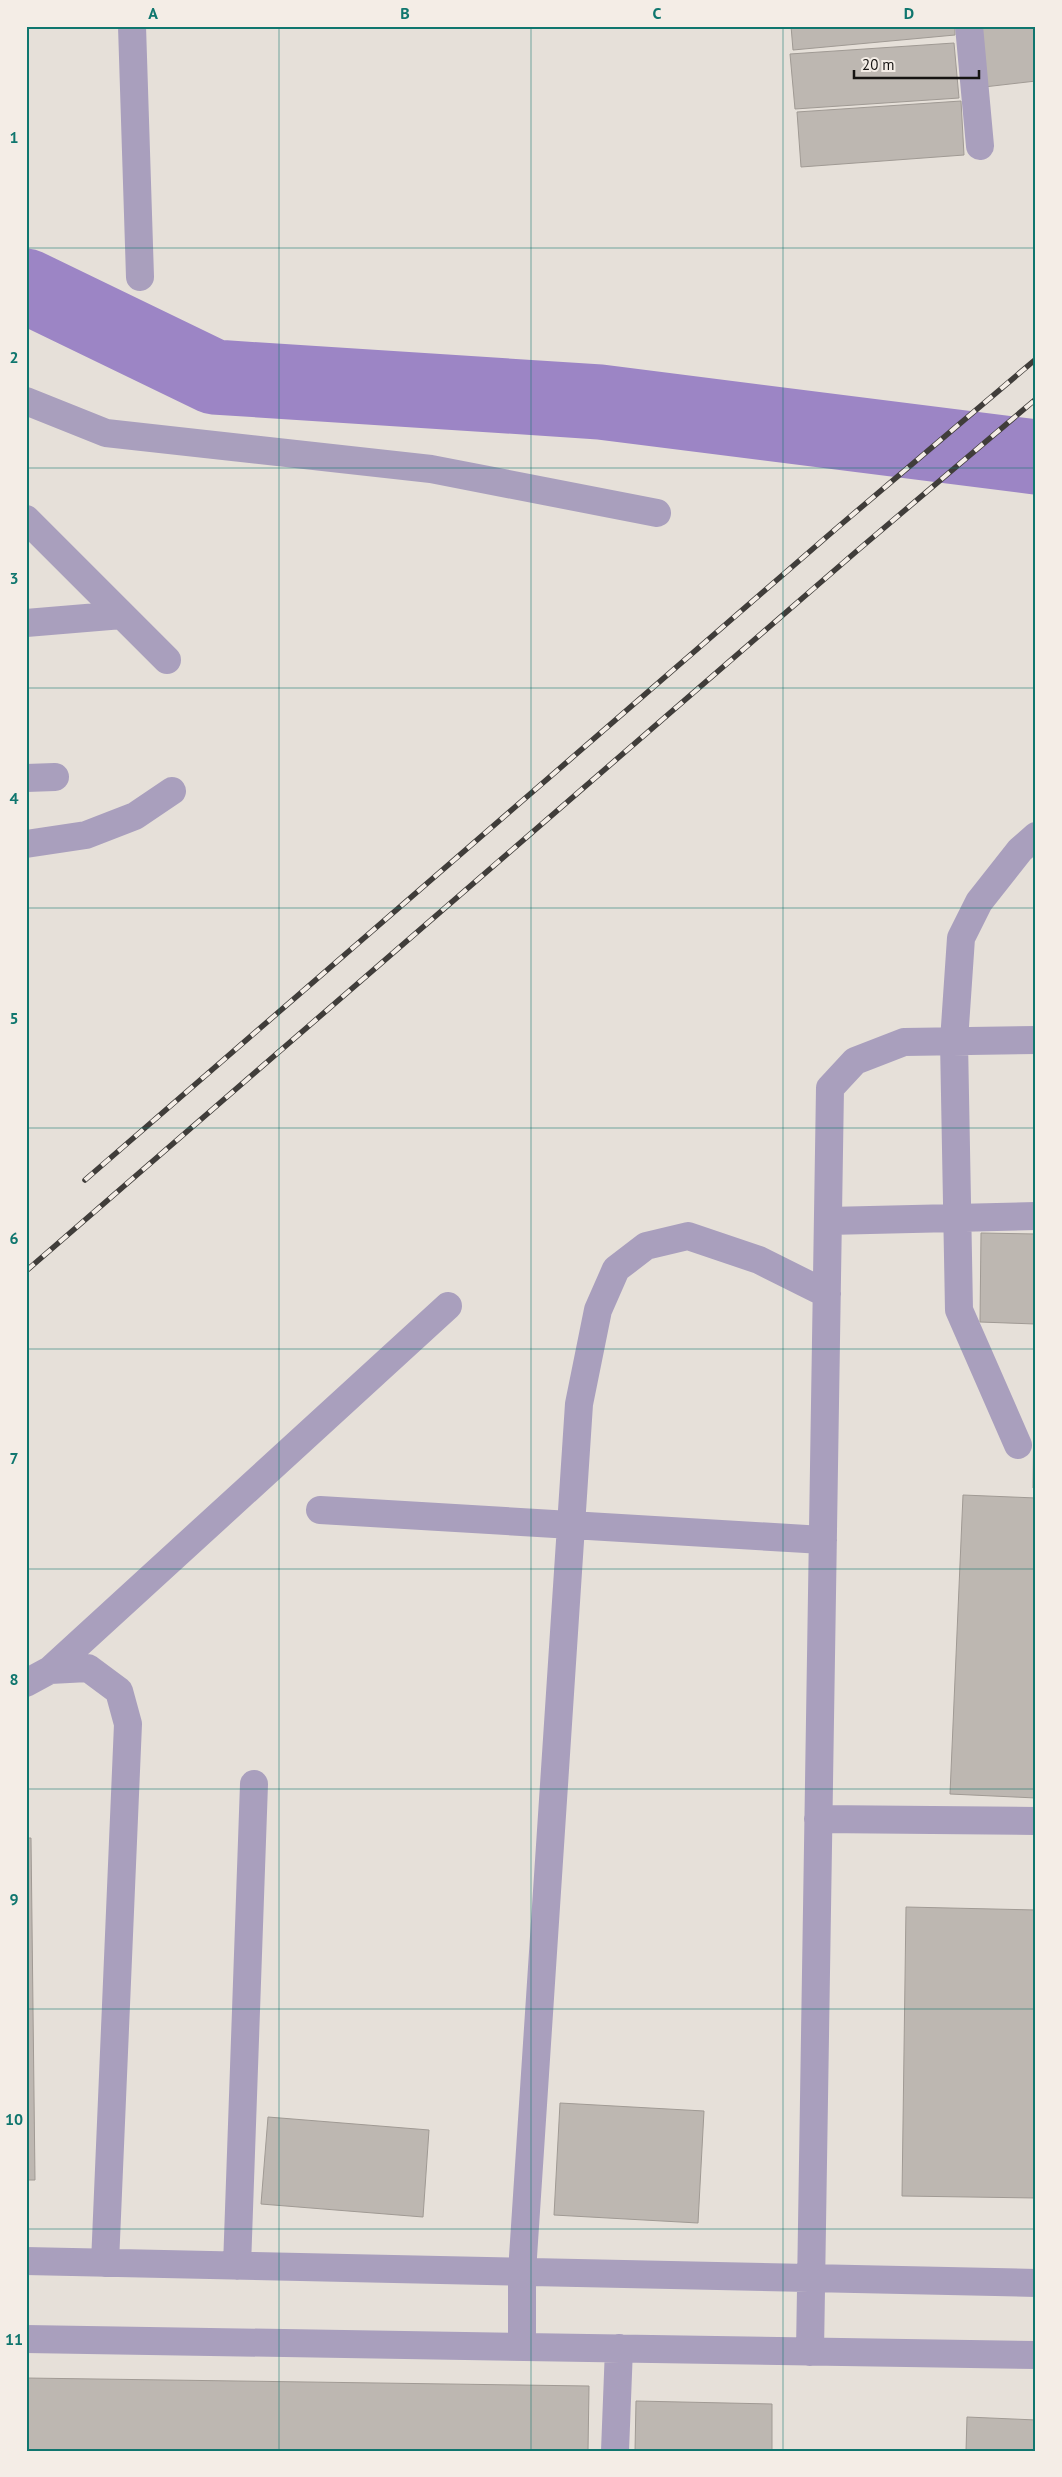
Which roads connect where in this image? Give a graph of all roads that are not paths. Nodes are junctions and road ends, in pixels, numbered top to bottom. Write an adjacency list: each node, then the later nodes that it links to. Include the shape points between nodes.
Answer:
1 (132, 26): 4 (street)
2 (969, 26): 3 (street)
3 (980, 146)
4 (140, 277)
5 (26, 401): 6 (street, via 106,434 431,469)
6 (657, 513)
7 (26, 519): 8 (street)
8 (122, 615): 9 (street); 10 (street)
9 (26, 622)
10 (167, 660)
11 (55, 776): 12 (street)
12 (26, 778)
13 (172, 791): 15 (street, via 135,816 86,836)
14 (1036, 836): 17 (street, via 1020,850 978,902 961,938)
15 (26, 844)
16 (1036, 1040): 17 (street)
17 (954, 1041): 19 (street); 20 (street, via 904,1042 855,1061 830,1088)
18 (1036, 1216): 19 (street)
19 (959, 1218): 20 (street); 23 (street, via 959,1310)
20 (828, 1221): 21 (street)
21 (827, 1294): 25 (street, via 759,1260 688,1236 646,1246 616,1269 598,1310 579,1404); 26 (street)
22 (448, 1306): 27 (street)
23 (1018, 1445)
24 (320, 1510): 25 (street)
25 (572, 1524): 26 (street); 35 (street)
26 (822, 1540): 30 (street)
27 (50, 1670): 28 (street); 33 (street, via 88,1668 119,1691 128,1724)
28 (26, 1683)
29 (254, 1784): 34 (street)
30 (818, 1819): 31 (street); 36 (street)
31 (1036, 1821)
32 (26, 2261): 33 (street)
33 (105, 2263): 34 (street)
34 (237, 2266): 35 (street)
35 (522, 2272): 36 (street); 39 (street)
36 (810, 2278): 37 (street); 41 (street)
37 (1036, 2283)
38 (26, 2339): 39 (street)
39 (522, 2347): 40 (street)
40 (619, 2348): 41 (street); 43 (street)
41 (810, 2352): 42 (street)
42 (1036, 2355)
43 (615, 2451)

